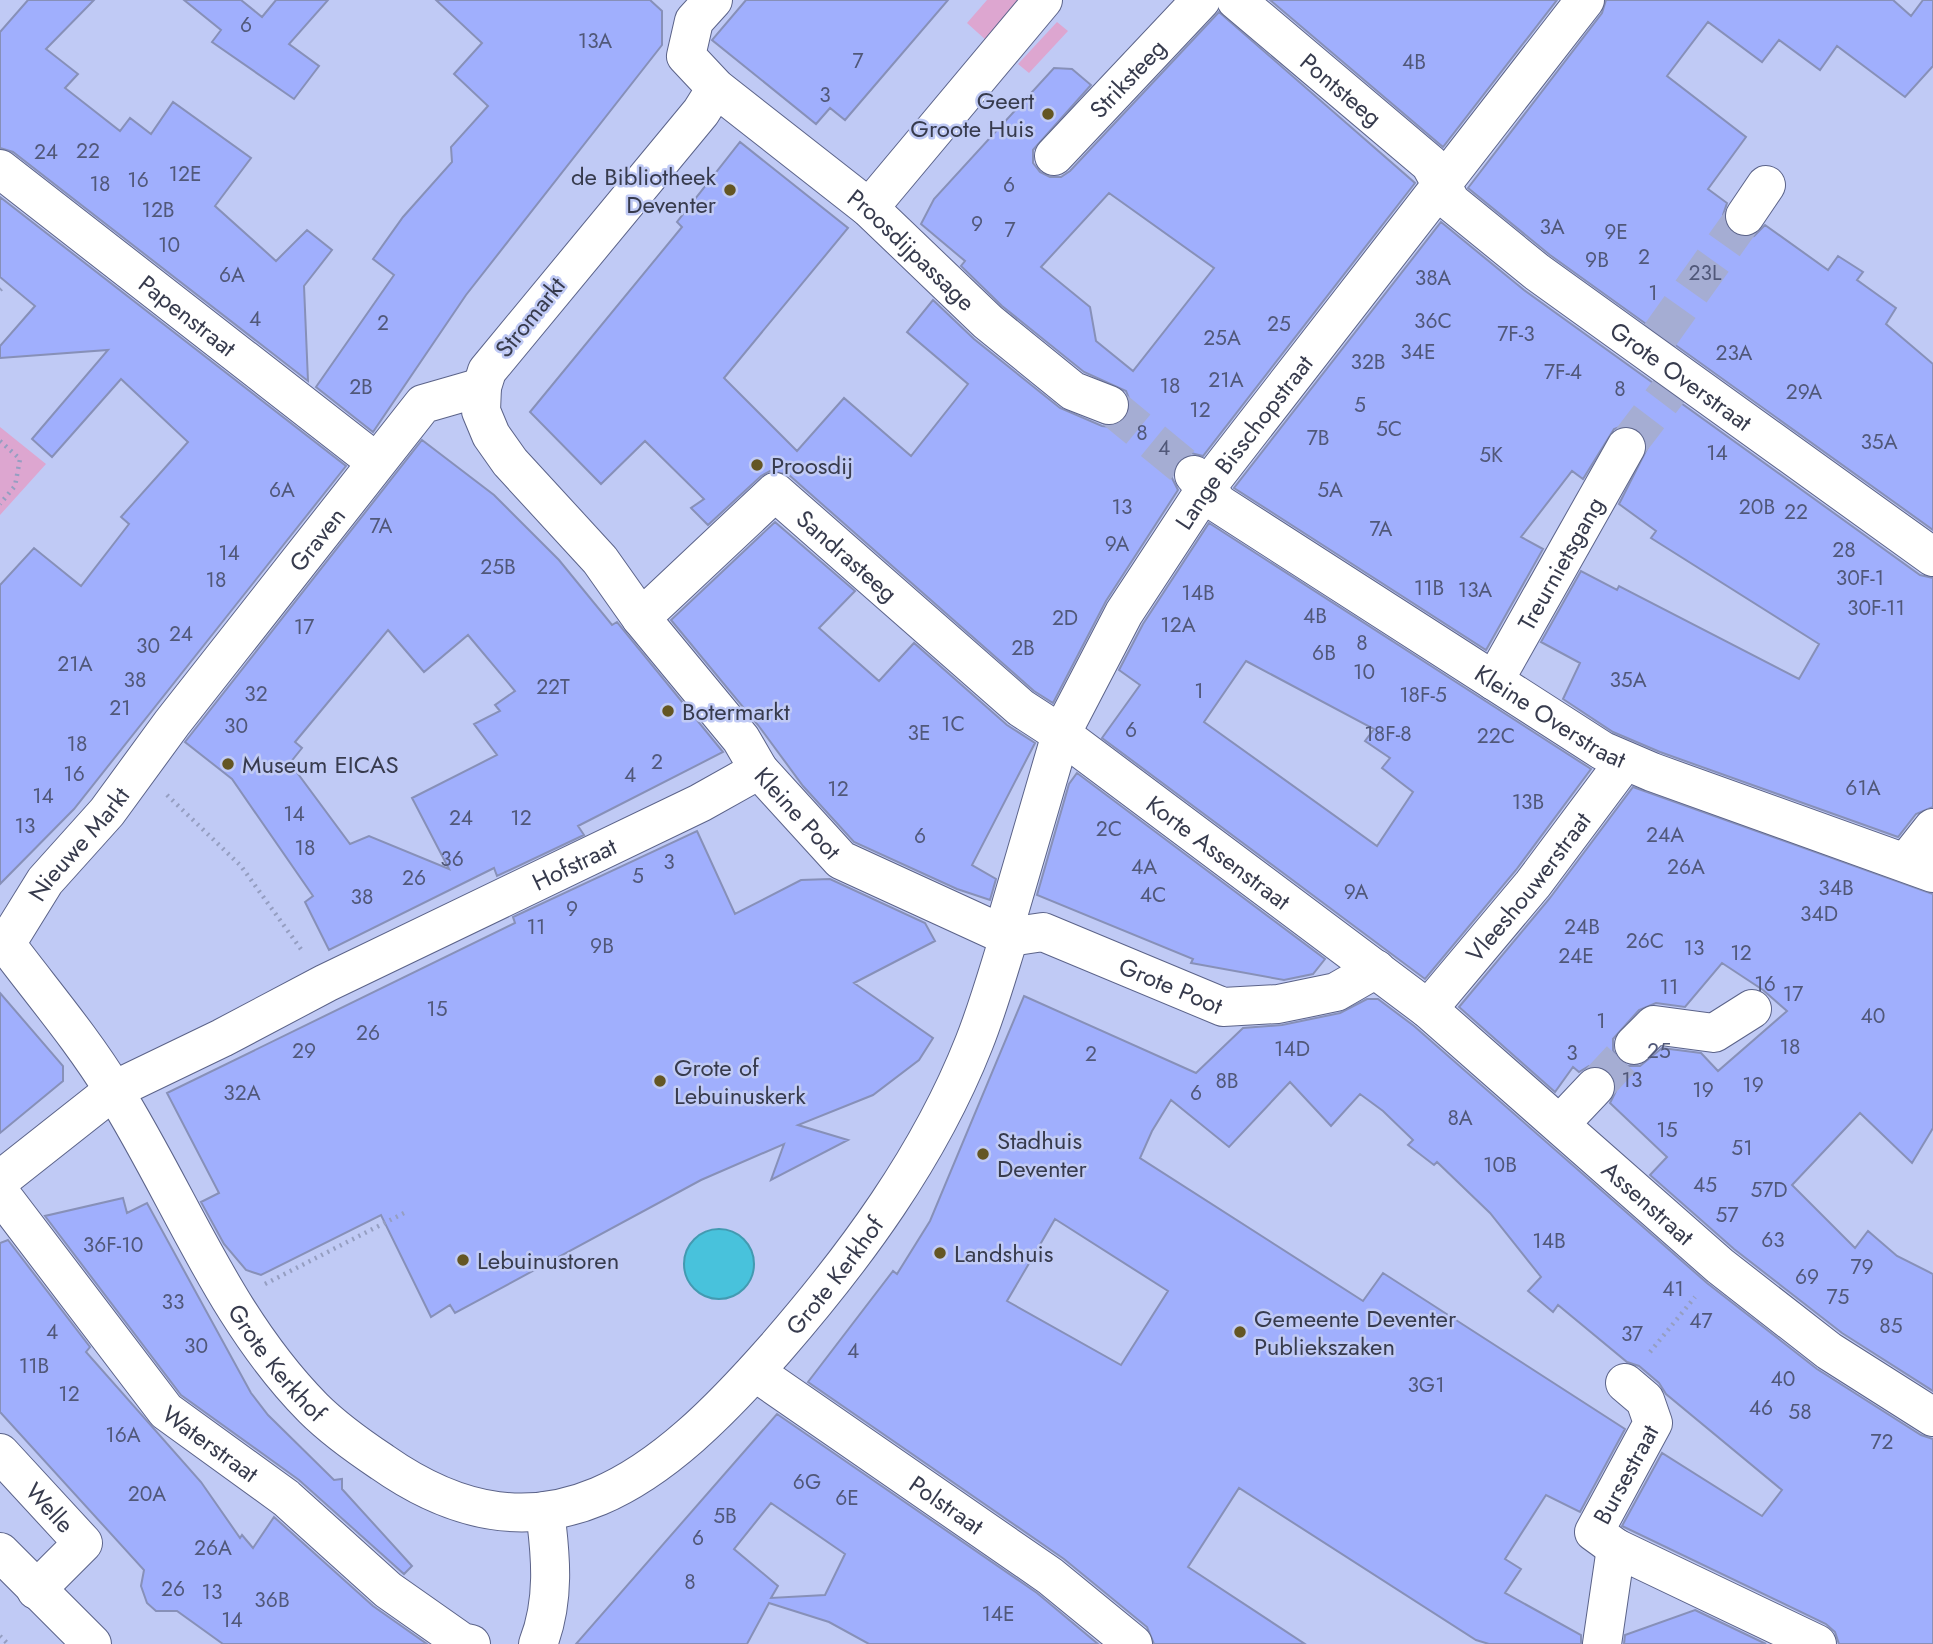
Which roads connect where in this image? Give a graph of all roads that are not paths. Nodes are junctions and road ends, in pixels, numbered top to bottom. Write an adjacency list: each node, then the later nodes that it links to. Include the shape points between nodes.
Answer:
1 (1043, 0): 11 (street)
2 (1201, 0): 7 (street, Striksteeg)
3 (1236, 0): 9 (street, Pontsteeg, via 1430,164)
4 (1585, 0): 9 (street, Lange Bisschopstraat)
5 (693, 7): 6 (street, via 686,56)
6 (716, 88): 11 (street, Proosdijpassage); 13 (street, Stromarkt, via 486,371)
7 (1054, 156)
8 (0, 169): 16 (street, Papenstraat)
9 (1443, 184): 17 (street, Lange Bisschopstraat); 18 (street, Grote Overstraat, via 1451,202 1537,272 1653,345)
10 (1766, 185): 12 (street)
11 (869, 208): 14 (street, Proosdijpassage, via 988,322 1062,383)
12 (1745, 216)
13 (482, 387): 16 (street, Graven, via 423,404); 19 (street, via 481,411 491,435 600,560)
14 (1109, 405)
15 (1626, 447): 20 (street, Treurnietsgang)
16 (376, 462): 21 (street, Graven)
17 (1200, 482): 20 (street, Kleine Overstraat, via 1219,504); 22 (street, Lange Bisschopstraat, via 1124,613)
18 (1933, 557)
19 (641, 618): 22 (street, Sandrasteeg, via 775,492 1021,708); 24 (street, Kleine Poot, via 741,739)
20 (1494, 681): 23 (street, Kleine Overstraat)
21 (172, 723): 28 (street, Nieuwe Markt, via 107,812 45,881)
22 (1062, 734): 27 (street, Lange Bisschopstraat, via 1007,919); 29 (street, Korte Assenstraat)
23 (1625, 761): 26 (street, Kleine Overstraat); 31 (street, Vleeshouwerstraat, via 1533,884)
24 (759, 770): 27 (street, Kleine Poot, via 841,860); 34 (street, Hofstraat)
25 (1933, 828): 26 (street)
26 (1920, 868)
27 (1009, 937): 29 (street, Grote Poot, via 1043,932 1223,1007 1278,1004 1336,992); 38 (street, Grote Kerkhof, via 974,1042 932,1132 851,1257)
28 (3, 943): 34 (street, Nieuwe Markt)
29 (1376, 969): 31 (street, Assenstraat)
30 (1752, 1009): 32 (street, via 1714,1033 1654,1025)
31 (1427, 1010): 35 (street, Assenstraat)
32 (1634, 1045)
33 (1595, 1087): 35 (street)
34 (114, 1090): 36 (street); 42 (street, Grote Kerkhof, via 230,1301 316,1411 351,1441 435,1494 472,1506)
35 (1560, 1124): 40 (street, Assenstraat, via 1720,1266 1829,1351)
36 (0, 1180)
37 (0, 1193): 47 (street, Waterstraat, via 166,1411 286,1498 388,1590)
38 (755, 1372): 42 (street, Grote Kerkhof, via 692,1435 641,1475 597,1498); 49 (street, Polstraat, via 1040,1569)
39 (1625, 1383): 43 (street, Bursestraat, via 1645,1400 1653,1423 1594,1532)
40 (1933, 1417)
41 (0, 1453): 45 (street, Welle, via 83,1543)
42 (545, 1511): 48 (street, via 550,1595)
43 (1616, 1548): 50 (street, Bursestraat); 51 (street, Bursestraat)
44 (0, 1552): 45 (street)
45 (36, 1590): 46 (street)
46 (92, 1644)
47 (471, 1644)
48 (538, 1644)
49 (1133, 1644)
50 (1602, 1644)
51 (1816, 1644)

